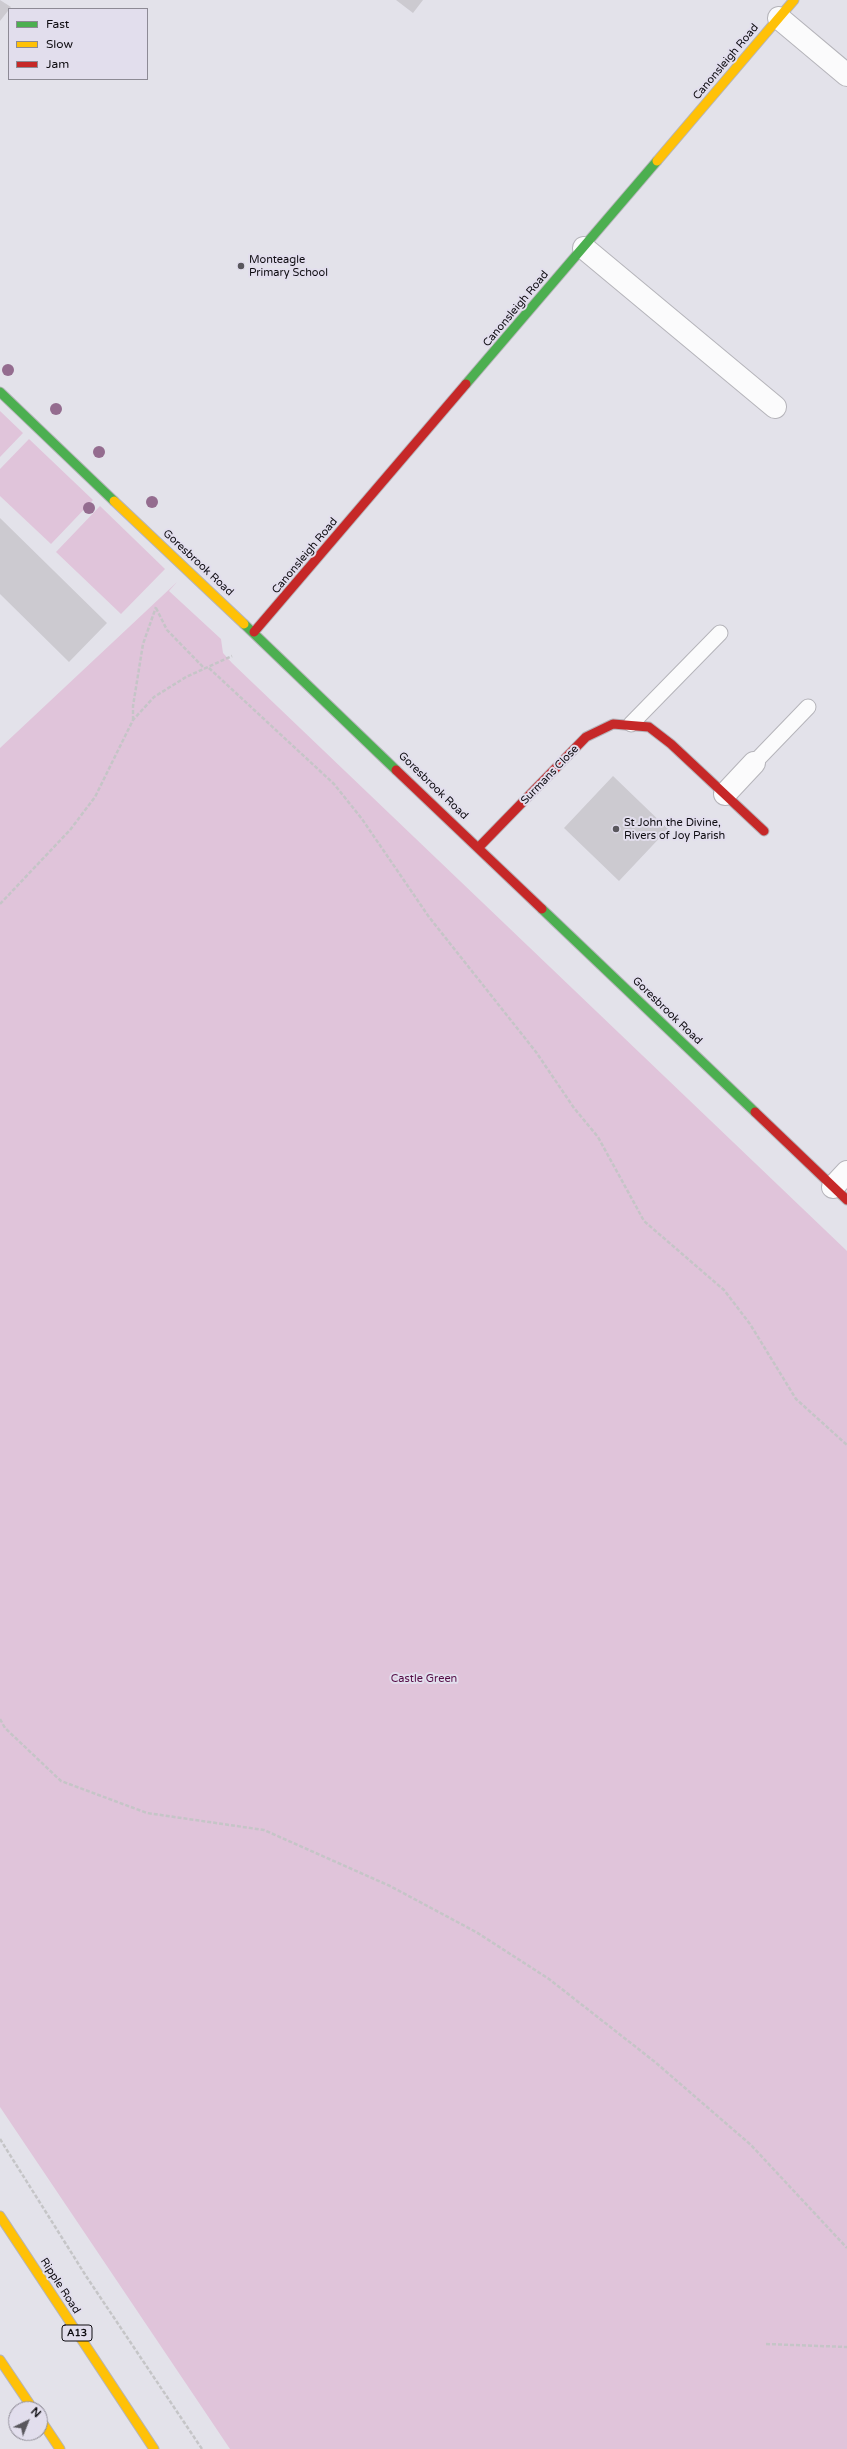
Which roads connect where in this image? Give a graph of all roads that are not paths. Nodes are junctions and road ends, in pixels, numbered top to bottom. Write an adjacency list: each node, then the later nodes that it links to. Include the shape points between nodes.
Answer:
1 (794, 0): 2 (main road, Canonsleigh Road)
2 (779, 18): 3 (street); 4 (main road, Canonsleigh Road)
3 (847, 75)
4 (584, 248): 6 (street); 8 (main road, Canonsleigh Road)
5 (0, 392): 8 (main road, Goresbrook Road)
6 (775, 406)
7 (720, 633): 10 (lane)
8 (256, 634): 14 (main road, Goresbrook Road)
9 (808, 707): 11 (lane)
10 (631, 724): 12 (main road, Surmans Close, via 649,728); 14 (main road, Surmans Close, via 613,724 586,737)
11 (754, 763): 12 (street)
12 (725, 794): 13 (main road, Surmans Close)
13 (764, 831)
14 (479, 847): 15 (main road, Goresbrook Road)
15 (842, 1186)
16 (0, 2216): 21 (main road, Ripple Road / A13)
17 (0, 2360): 18 (main road)
18 (28, 2401)
19 (48, 2431): 20 (main road)
20 (60, 2449)
21 (154, 2449)

